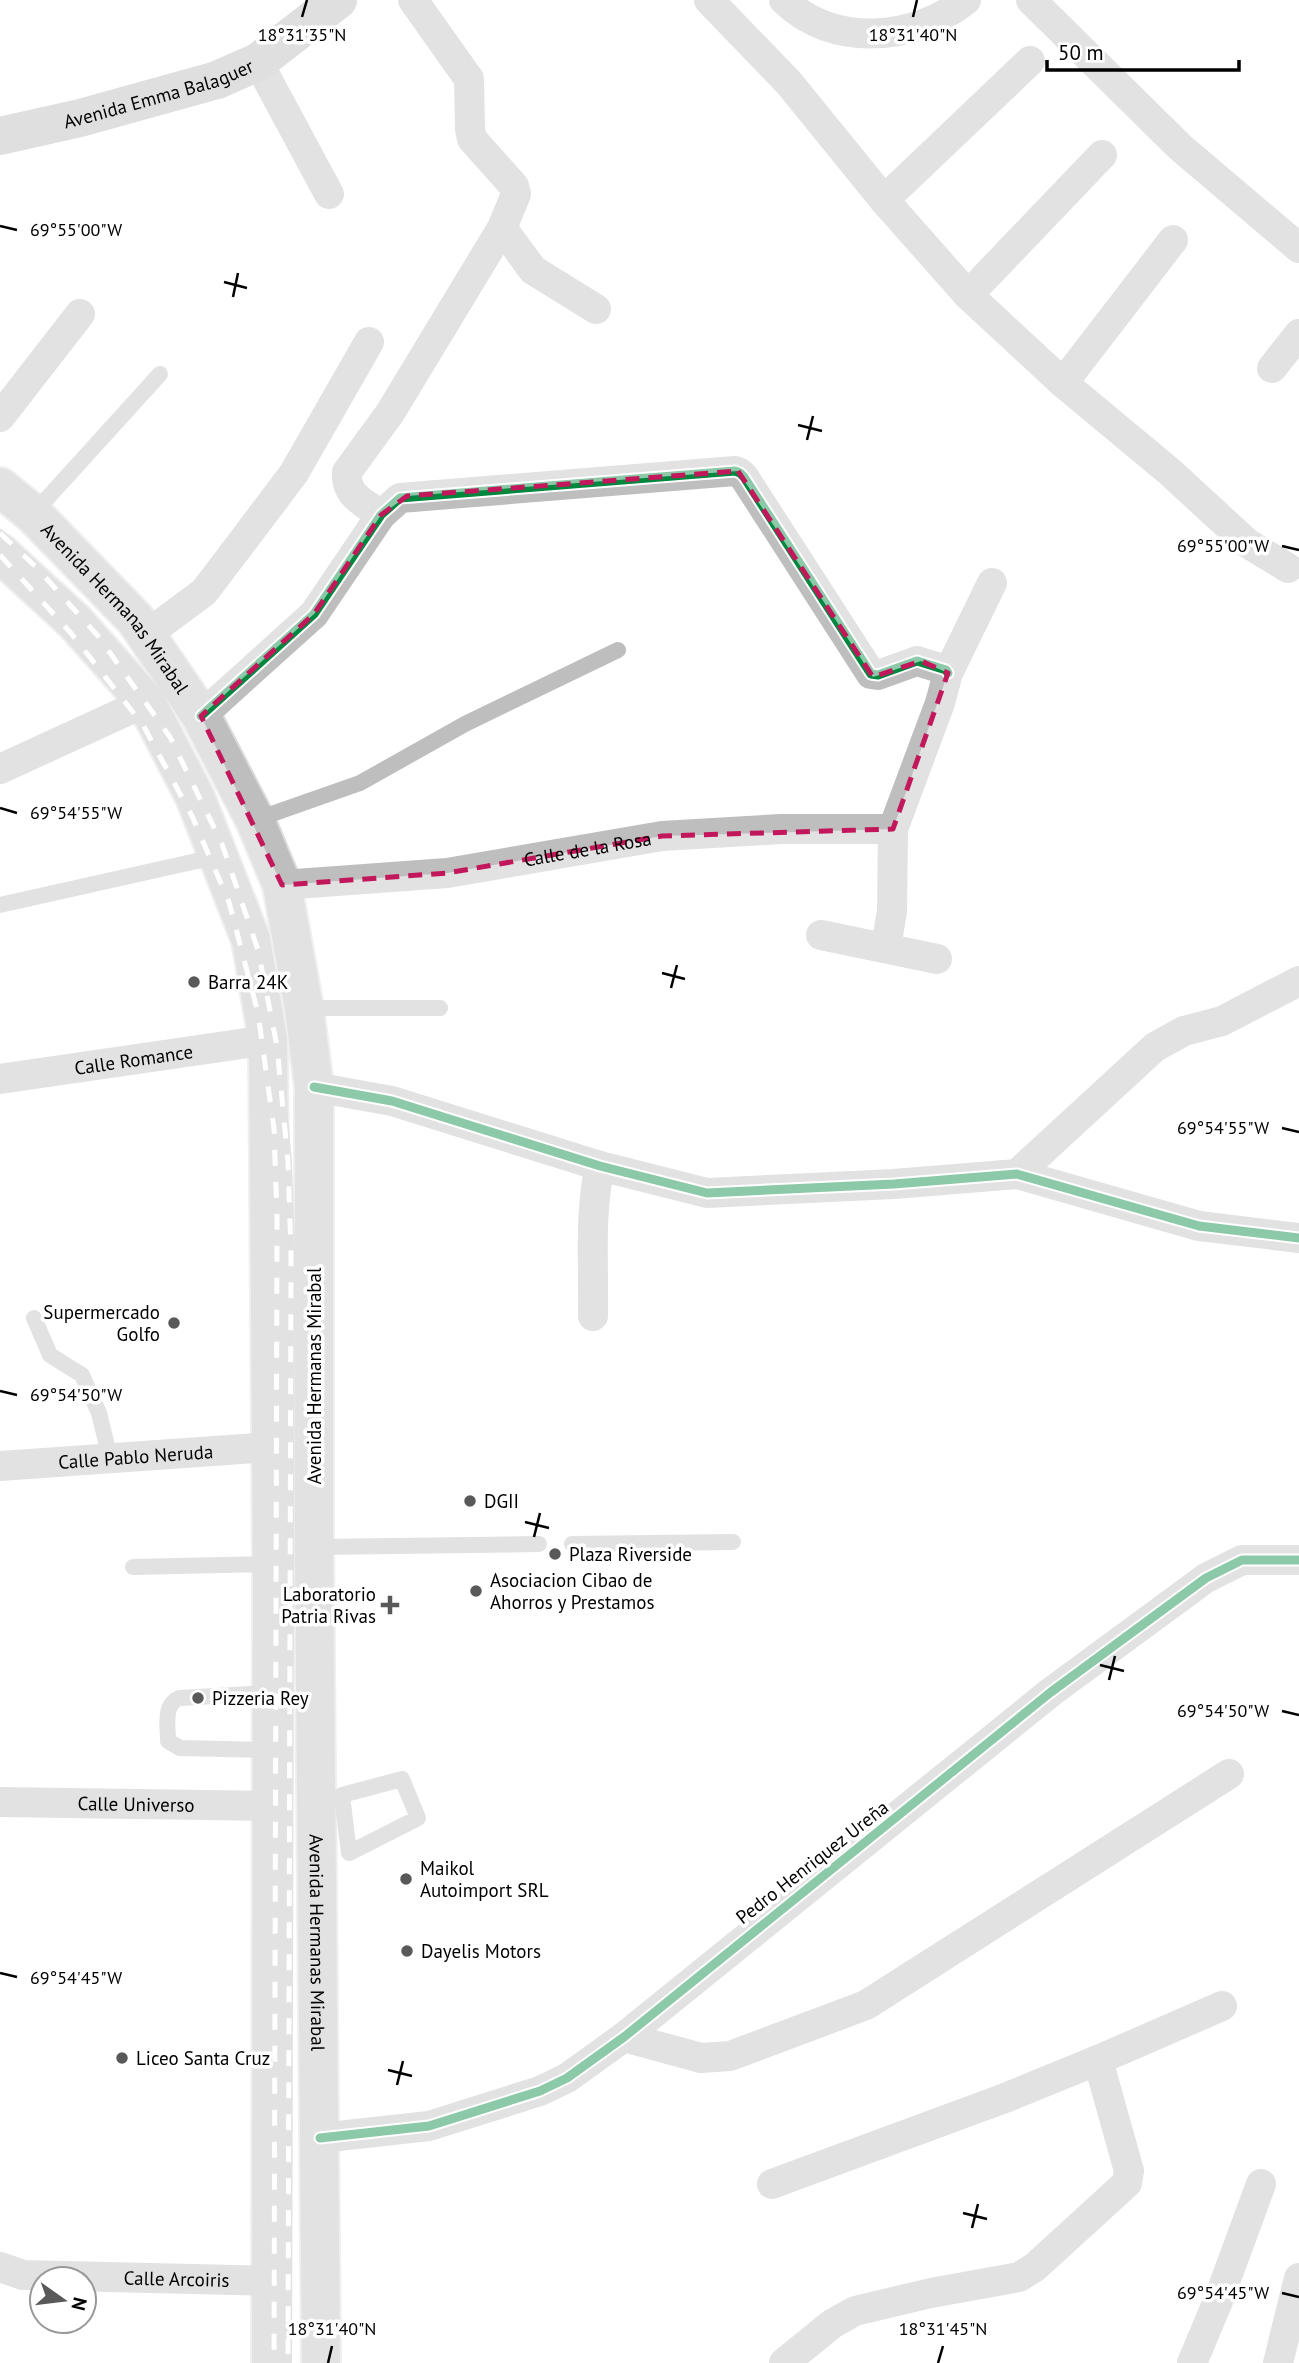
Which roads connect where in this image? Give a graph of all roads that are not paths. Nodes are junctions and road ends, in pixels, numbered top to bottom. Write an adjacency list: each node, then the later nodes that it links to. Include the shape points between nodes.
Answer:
1 (338, 0): 8 (street, Avenida Emma Balaguer)
2 (413, 0): 13 (street, via 468,79 472,139 514,186 516,194)
3 (709, 0): 12 (street, via 789,83)
4 (783, 0): 5 (street, via 818,24 850,33 878,33 914,27)
5 (966, 0)
6 (1031, 0): 15 (street, via 1180,148)
7 (1030, 61): 12 (street)
8 (258, 62): 9 (street, Avenida Emma Balaguer, via 217,80); 11 (street)
9 (0, 136)
10 (1102, 155): 16 (street)
11 (329, 194)
12 (884, 200): 16 (street)
13 (502, 228): 17 (street, via 533,270); 27 (street, via 390,413 347,472 349,491)
14 (1173, 240): 23 (street)
15 (1299, 248)
16 (968, 295): 23 (street)
17 (596, 309)
18 (80, 314): 24 (street)
19 (1299, 334): 21 (street)
20 (369, 342): 31 (street, via 294,473 225,565 204,592)
21 (1272, 368)
22 (160, 374): 26 (lane)
23 (1063, 383): 29 (street, via 1247,543)
24 (0, 417)
25 (0, 487): 26 (main road, Avenida Hermanas Mirabal)
26 (33, 514): 31 (main road, Avenida Hermanas Mirabal)
27 (381, 515): 33 (street, via 407,496 738,471 871,674 922,661); 35 (street, via 314,614)
28 (0, 553): 34 (main road, Avenida Hermanas Mirabal, via 75,622)
29 (1288, 568)
30 (992, 583): 33 (street)
31 (146, 635): 35 (main road, Avenida Hermanas Mirabal)
32 (618, 650): 37 (lane, via 465,724 360,783)
33 (947, 673): 38 (street)
34 (146, 702): 36 (street); 39 (main road, Avenida Hermanas Mirabal, via 195,797)
35 (201, 716): 37 (main road, Avenida Hermanas Mirabal)
36 (0, 769)
37 (255, 820): 40 (main road, Avenida Hermanas Mirabal)
38 (893, 829): 40 (street, Calle de la Rosa, via 662,836 447,873); 43 (street, via 892,911)
39 (219, 856): 41 (lane); 48 (main road, Avenida Hermanas Mirabal, via 251,940)
40 (282, 885): 46 (main road, Avenida Hermanas Mirabal)
41 (0, 905)
42 (821, 935): 43 (street)
43 (886, 947): 44 (street)
44 (937, 959)
45 (1299, 981): 52 (street, via 1222,1021 1184,1031 1155,1047)
46 (304, 1008): 47 (lane); 50 (main road, Avenida Hermanas Mirabal)
47 (440, 1008)
48 (268, 1041): 49 (street, Calle Romance); 56 (main road, Avenida Hermanas Mirabal)
49 (0, 1079)
50 (314, 1087): 51 (street, via 391,1101); 62 (main road, Avenida Hermanas Mirabal)
51 (600, 1166): 52 (street, via 707,1193); 54 (street, via 594,1192)
52 (1017, 1174): 53 (street, via 1199,1226)
53 (1297, 1237)
54 (593, 1316)
55 (34, 1318): 57 (lane, via 50,1355 82,1375 99,1413)
56 (271, 1447): 57 (street, Calle Pablo Neruda); 64 (main road, Avenida Hermanas Mirabal)
57 (110, 1458): 58 (street, Calle Pablo Neruda)
58 (0, 1465)
59 (733, 1542): 61 (lane)
60 (539, 1544): 62 (lane)
61 (572, 1544)
62 (314, 1547): 71 (main road, Avenida Hermanas Mirabal)
63 (1299, 1560): 73 (street, Pedro Henriquez Ureña, via 1242,1560 1206,1578 1051,1692)
64 (272, 1564): 65 (lane); 66 (main road, Avenida Hermanas Mirabal)
65 (133, 1567)
66 (272, 1693): 67 (main road, Avenida Hermanas Mirabal); 67 (lane, via 179,1698 168,1707 168,1741 180,1748)
67 (272, 1750): 70 (main road, Avenida Hermanas Mirabal)
68 (1229, 1774): 73 (street, via 866,2005 730,2056 701,2057)
69 (0, 1802): 70 (street, Calle Universo)
70 (272, 1806): 80 (main road, Avenida Hermanas Mirabal)
71 (330, 1811): 71 (lane, via 342,1795 402,1779 418,1818 349,1853); 75 (main road, Avenida Hermanas Mirabal)
72 (1222, 2006): 74 (street)
73 (624, 2037): 75 (street, Pedro Henriquez Ureña, via 567,2078 540,2091 429,2126)
74 (1098, 2060): 76 (street); 83 (street, via 1129,2171 1127,2183 1035,2267 1018,2277 855,2311)
75 (320, 2138): 82 (main road, Avenida Hermanas Mirabal)
76 (772, 2184)
77 (1261, 2184): 84 (street)
78 (0, 2267): 80 (street, Calle Arcoiris, via 23,2275)
79 (1299, 2278): 85 (street)
80 (272, 2281): 81 (main road, Avenida Hermanas Mirabal)
81 (271, 2363)
82 (321, 2363)
83 (784, 2363)
84 (1192, 2363)
85 (1278, 2363)

